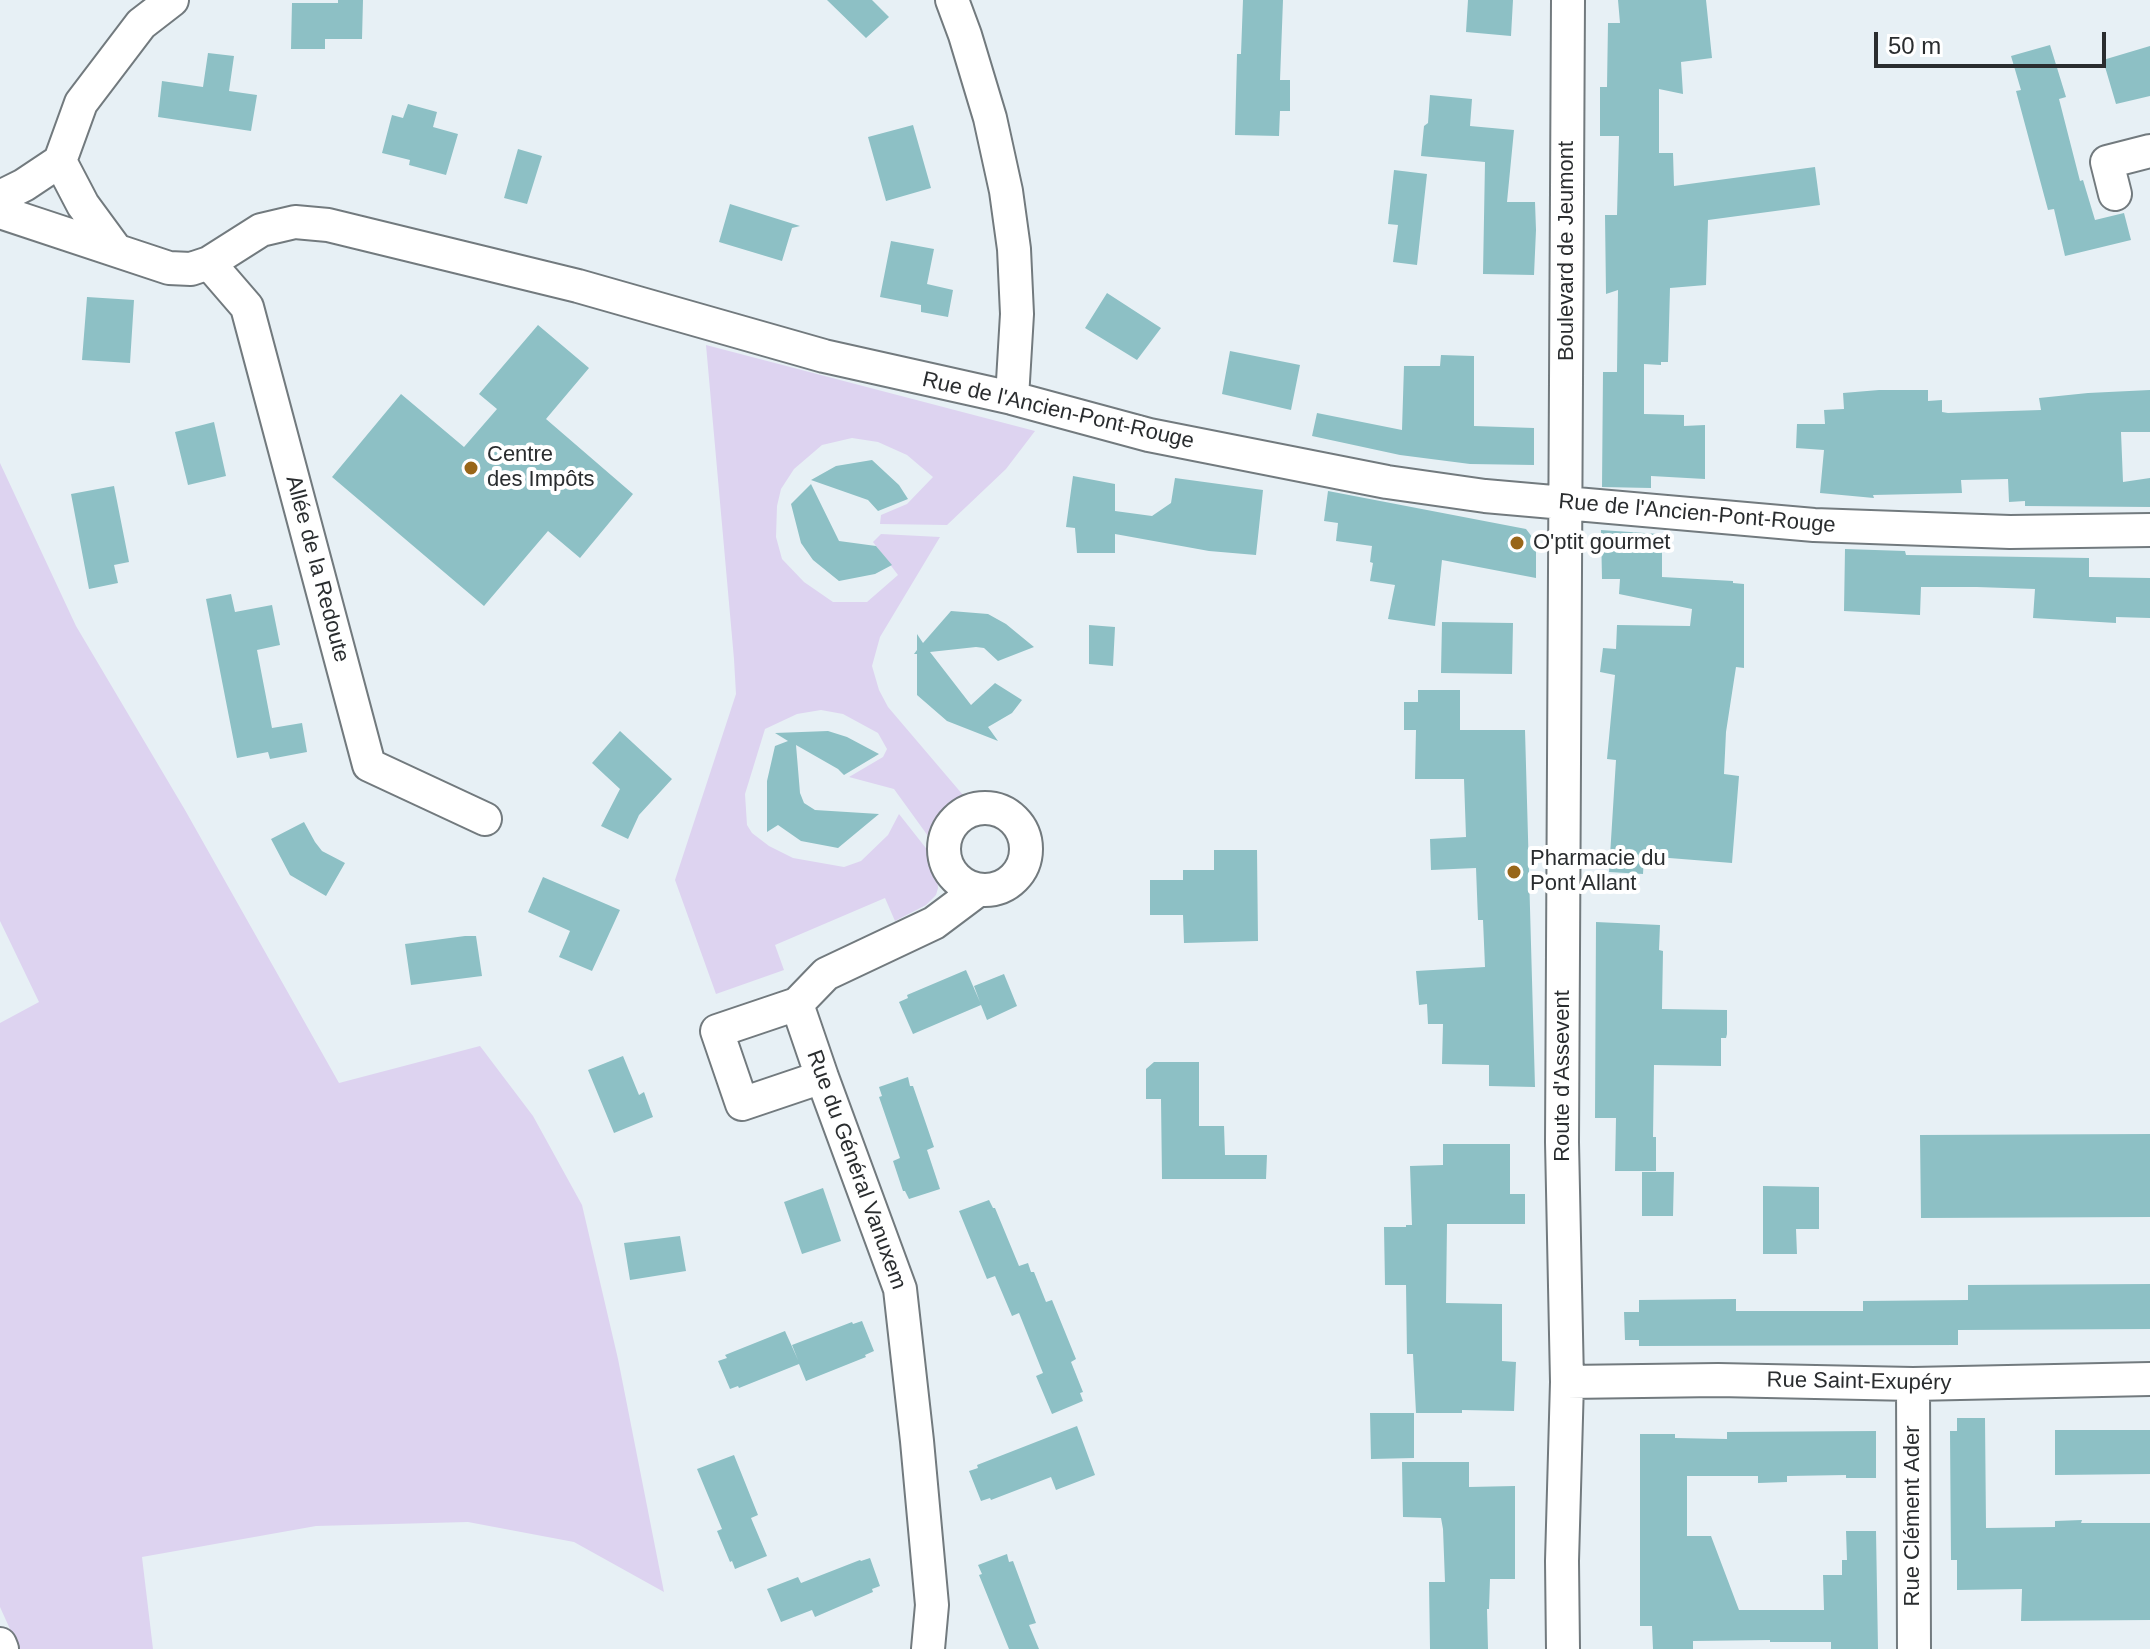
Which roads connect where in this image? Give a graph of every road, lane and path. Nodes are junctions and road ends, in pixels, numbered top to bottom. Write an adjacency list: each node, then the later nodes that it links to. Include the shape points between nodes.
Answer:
1 (172, 0): 5 (street, via 141,24 81,103)
2 (952, 0): 11 (street, via 990,118 1006,191 1017,314)
3 (1568, 0): 12 (street, Boulevard de Jeumont)
4 (2150, 151): 6 (street, via 2107,162)
5 (60, 161): 7 (street); 9 (street)
6 (2115, 194)
7 (0, 197)
8 (0, 212): 9 (street, Rue de l'Ancien-Pont-Rouge)
9 (116, 250): 10 (street, Rue de l'Ancien-Pont-Rouge, via 169,268)
10 (209, 263): 11 (street, Rue de l'Ancien-Pont-Rouge, via 261,230 295,222 328,225 578,286 824,356); 14 (street, Allée de la Redoute, via 247,307 369,765)
11 (1012, 398): 12 (street, Rue de l'Ancien-Pont-Rouge, via 1149,435 1322,470)
12 (1565, 503): 13 (street, Rue de l'Ancien-Pont-Rouge, via 1814,525 2010,532); 19 (street, Route d'Assevent, via 1562,1142)
13 (2150, 530)
14 (485, 819)
15 (978, 890): 16 (street, via 934,923 826,974)
16 (797, 1004): 17 (street, Rue du Général Vanuxem); 17 (street, via 717,1031 742,1104)
17 (822, 1077): 21 (street, Rue du Général Vanuxem, via 900,1289 932,1605)
18 (2150, 1379): 20 (street, Rue Saint-Exupéry)
19 (1567, 1382): 20 (street, Rue Saint-Exupéry); 22 (street, Route d'Assevent)
20 (1913, 1384): 23 (street, Rue Clément Ader)
21 (928, 1649)
22 (1563, 1649)
23 (1914, 1649)

